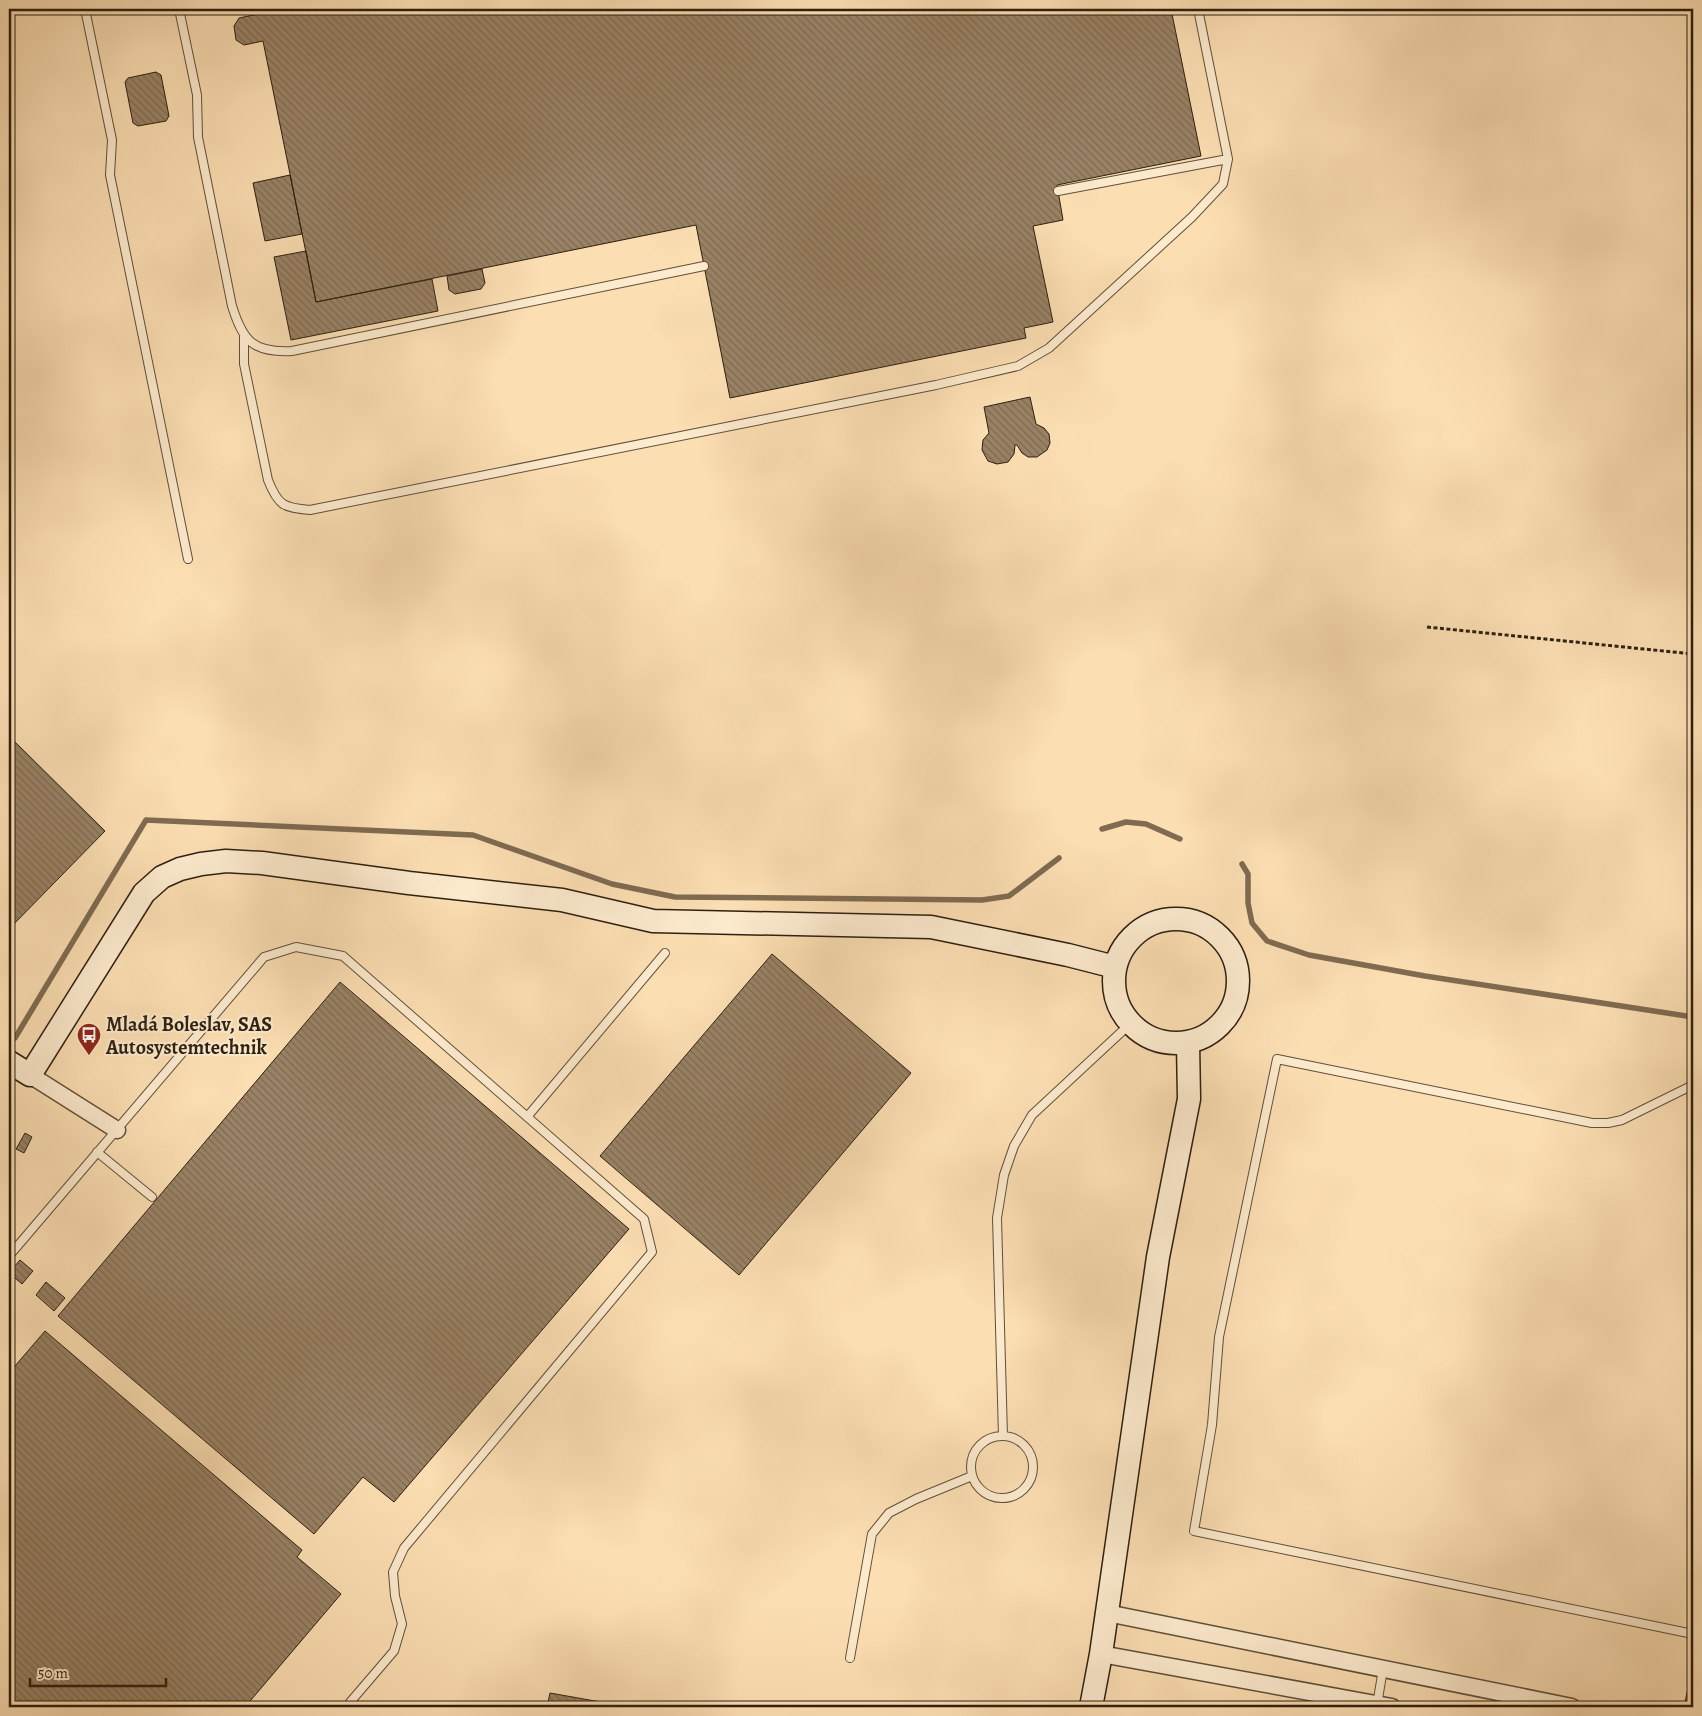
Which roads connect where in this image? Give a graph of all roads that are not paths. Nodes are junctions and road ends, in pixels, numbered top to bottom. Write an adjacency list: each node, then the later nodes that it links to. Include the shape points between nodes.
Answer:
1 (85, 9): 8 (lane, via 112,140 110,175)
2 (179, 9): 7 (lane, via 197,95 198,137 232,306)
3 (1198, 9): 4 (lane)
4 (1228, 159): 5 (lane); 7 (lane, via 1223,184 1192,218 1049,348 1018,366 310,510 291,508 280,502 268,480 244,364)
5 (1058, 192)
6 (704, 266): 7 (lane, via 292,351 268,350)
7 (244, 337)
8 (188, 559)
9 (665, 953): 16 (lane)
10 (1115, 967): 11 (street, via 1114,987 1119,1007); 12 (street, via 1129,941 1159,921 1181,918 1202,924 1219,935 1232,952 1238,971 1238,992 1232,1010 1221,1025 1206,1037); 14 (street, via 931,927 653,921 562,900 226,861 180,869 162,877 144,893)
11 (1130, 1024): 12 (street, via 1146,1036 1166,1043); 21 (lane, via 1032,1115 1014,1146 1004,1175 997,1218)
12 (1188, 1043): 23 (street, via 1189,1099 1158,1257)
13 (9, 1062): 14 (street)
14 (30, 1076): 17 (street)
15 (1693, 1085): 24 (lane, via 1622,1120 1592,1124 1277,1059 1219,1337 1212,1425 1194,1531)
16 (527, 1117): 17 (lane, via 344,956 296,947 264,957); 29 (lane, via 644,1219 652,1252 404,1548 393,1572 402,1624 394,1651)
17 (116, 1130): 18 (lane)
18 (97, 1152): 19 (lane); 20 (lane)
19 (152, 1198)
20 (9, 1256)
21 (1003, 1436): 22 (lane, via 988,1440 976,1450 971,1460); 22 (lane, via 1022,1442 1031,1454 1034,1469 1026,1488 1018,1495 998,1499 979,1489)
22 (972, 1476): 26 (lane, via 889,1513 872,1534)
23 (1107, 1613): 25 (street); 27 (street)
24 (1693, 1634)
25 (1101, 1654): 28 (street); 30 (street)
26 (850, 1658)
27 (1383, 1669): 28 (lane); 31 (street)
28 (1382, 1706)
29 (346, 1707)
30 (1091, 1707)
31 (1572, 1707)

